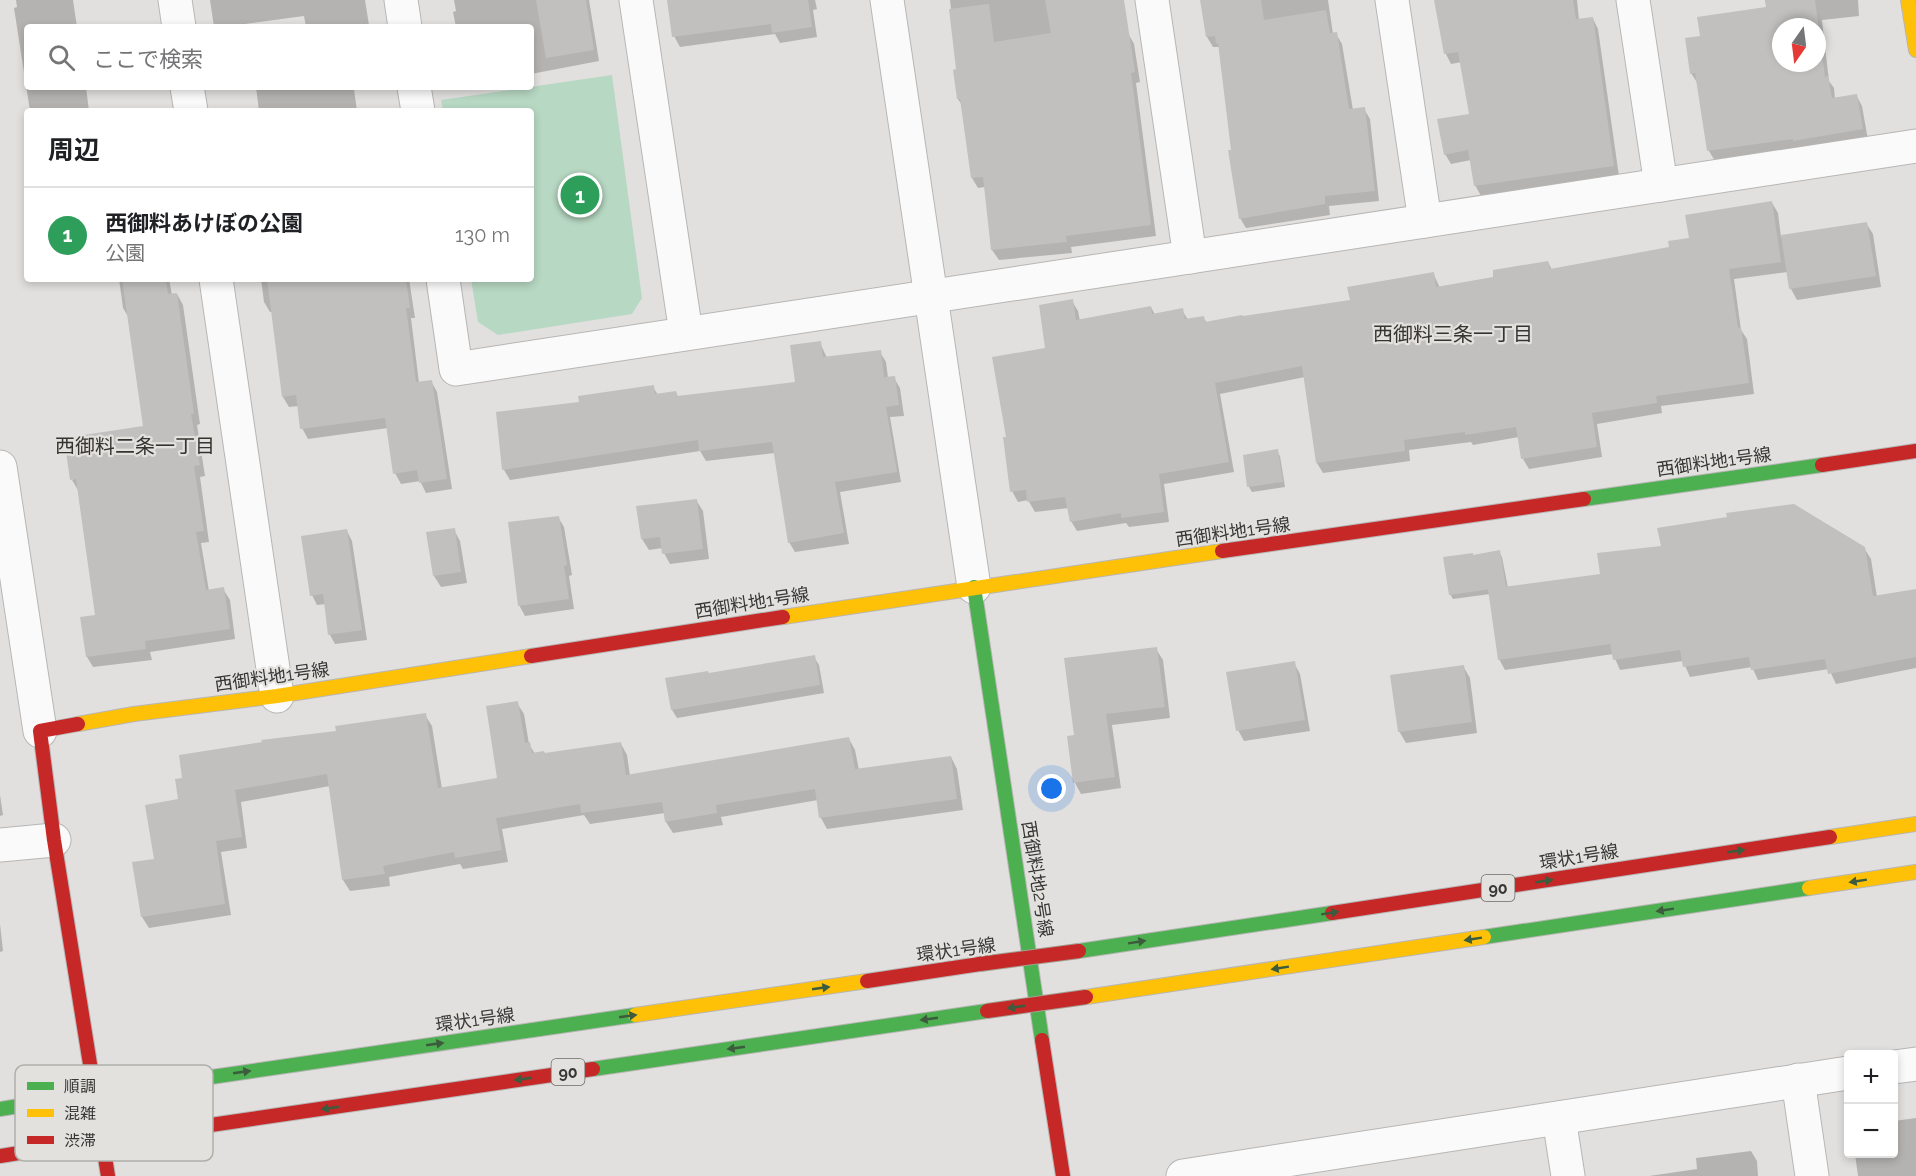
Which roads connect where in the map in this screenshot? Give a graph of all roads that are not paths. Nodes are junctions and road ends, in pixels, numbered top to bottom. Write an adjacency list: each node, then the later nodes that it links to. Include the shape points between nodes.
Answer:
1 (175, 0): 8 (street)
2 (401, 0): 9 (street)
3 (636, 0): 21 (street)
4 (887, 0): 20 (street)
5 (1152, 0): 17 (street)
6 (1392, 0): 16 (street)
7 (1633, 0): 15 (street)
8 (179, 24)
9 (405, 24)
10 (188, 90): 12 (street)
11 (414, 90): 13 (street)
12 (190, 108)
13 (418, 108)
14 (1916, 146): 15 (street)
15 (1661, 185): 16 (street)
16 (1425, 221): 17 (street)
17 (1190, 257): 20 (street)
18 (216, 282): 25 (street)
19 (443, 282): 21 (street, via 456,369)
20 (931, 296): 21 (street); 24 (street)
21 (686, 333)
22 (1916, 451): 24 (main road, 西御料地1号線)
23 (0, 467): 26 (street)
24 (974, 587): 25 (main road, 西御料地1号線); 46 (main road, 西御料地2号線)
25 (277, 696): 26 (main road, 西御料地1号線, via 134,714)
26 (40, 731): 28 (main road)
27 (1916, 824): 35 (main road, 環状1号線 / 90, one-way to 27, bridge)
28 (54, 840): 29 (street); 32 (main road)
29 (0, 845)
30 (1916, 872): 40 (main road, 90, one-way to 40, bridge)
31 (1916, 1064): 33 (street)
32 (90, 1065)
33 (1898, 1066)
34 (1844, 1074): 36 (street)
35 (213, 1077)
36 (1798, 1080): 39 (street); 49 (street)
37 (15, 1106): 38 (main road, 環状1号線 / 90, one-way to 37, bridge)
38 (0, 1108)
39 (1559, 1118): 44 (street); 48 (street)
40 (213, 1125)
41 (15, 1154): 42 (main road, 90, one-way to 42, bridge)
42 (0, 1156)
43 (106, 1161): 45 (main road)
44 (1326, 1165): 47 (street)
45 (108, 1176)
46 (1064, 1176)
47 (1183, 1176)
48 (1568, 1176)
49 (1812, 1176)

